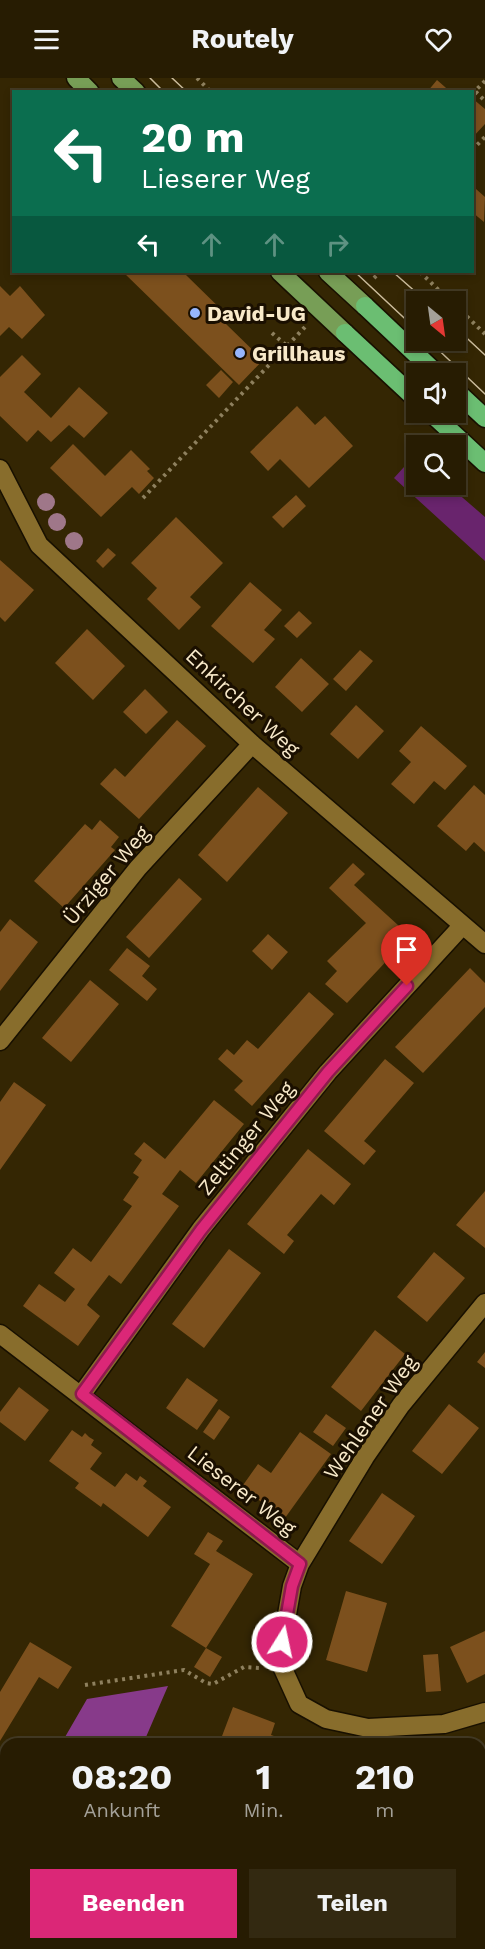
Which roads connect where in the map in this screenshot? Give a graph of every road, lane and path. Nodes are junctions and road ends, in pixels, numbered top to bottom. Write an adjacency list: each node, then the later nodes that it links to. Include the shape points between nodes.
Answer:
1 (76, 78): 5 (main road)
2 (121, 78): 6 (main road)
3 (197, 78): 7 (path)
4 (485, 81): 8 (path, via 474,91)
5 (88, 90)
6 (134, 90)
7 (209, 90)
8 (485, 101)
9 (485, 137): 10 (path)
10 (474, 148)
11 (281, 273): 19 (main road)
12 (329, 273): 17 (main road)
13 (379, 273): 15 (path)
14 (421, 273): 16 (path)
15 (374, 278)
16 (440, 291)
17 (364, 306): 23 (highway)
18 (466, 316): 21 (path)
19 (339, 327): 22 (path, via 318,336 307,325); 24 (highway)
20 (272, 333): 22 (path)
21 (485, 334)
22 (286, 346): 31 (path)
23 (425, 363)
24 (406, 390)
25 (466, 400): 26 (highway)
26 (485, 418)
27 (442, 423): 28 (highway)
28 (485, 463)
29 (0, 469): 30 (street, Enkircher Weg)
30 (6, 495): 32 (street, Enkircher Weg, via 39,545)
31 (143, 498)
32 (252, 744): 33 (street, Enkircher Weg); 35 (street, Ürziger Weg, via 138,868)
33 (462, 926): 34 (street, Enkircher Weg); 38 (street, Zeltinger Weg, via 328,1072 201,1230)
34 (485, 944)
35 (0, 1041)
36 (485, 1303): 39 (street, Wehlener Weg, via 401,1405)
37 (0, 1334): 38 (street, Lieserer Weg)
38 (82, 1394): 39 (street, Lieserer Weg)
39 (300, 1564): 40 (street, Lieserer Weg, via 292,1586 279,1660)
40 (282, 1668): 41 (path, via 244,1667 213,1684 184,1670); 42 (street, Lieserer Weg, via 299,1704 326,1719 368,1728 444,1724)
41 (85, 1686)
42 (485, 1712)

